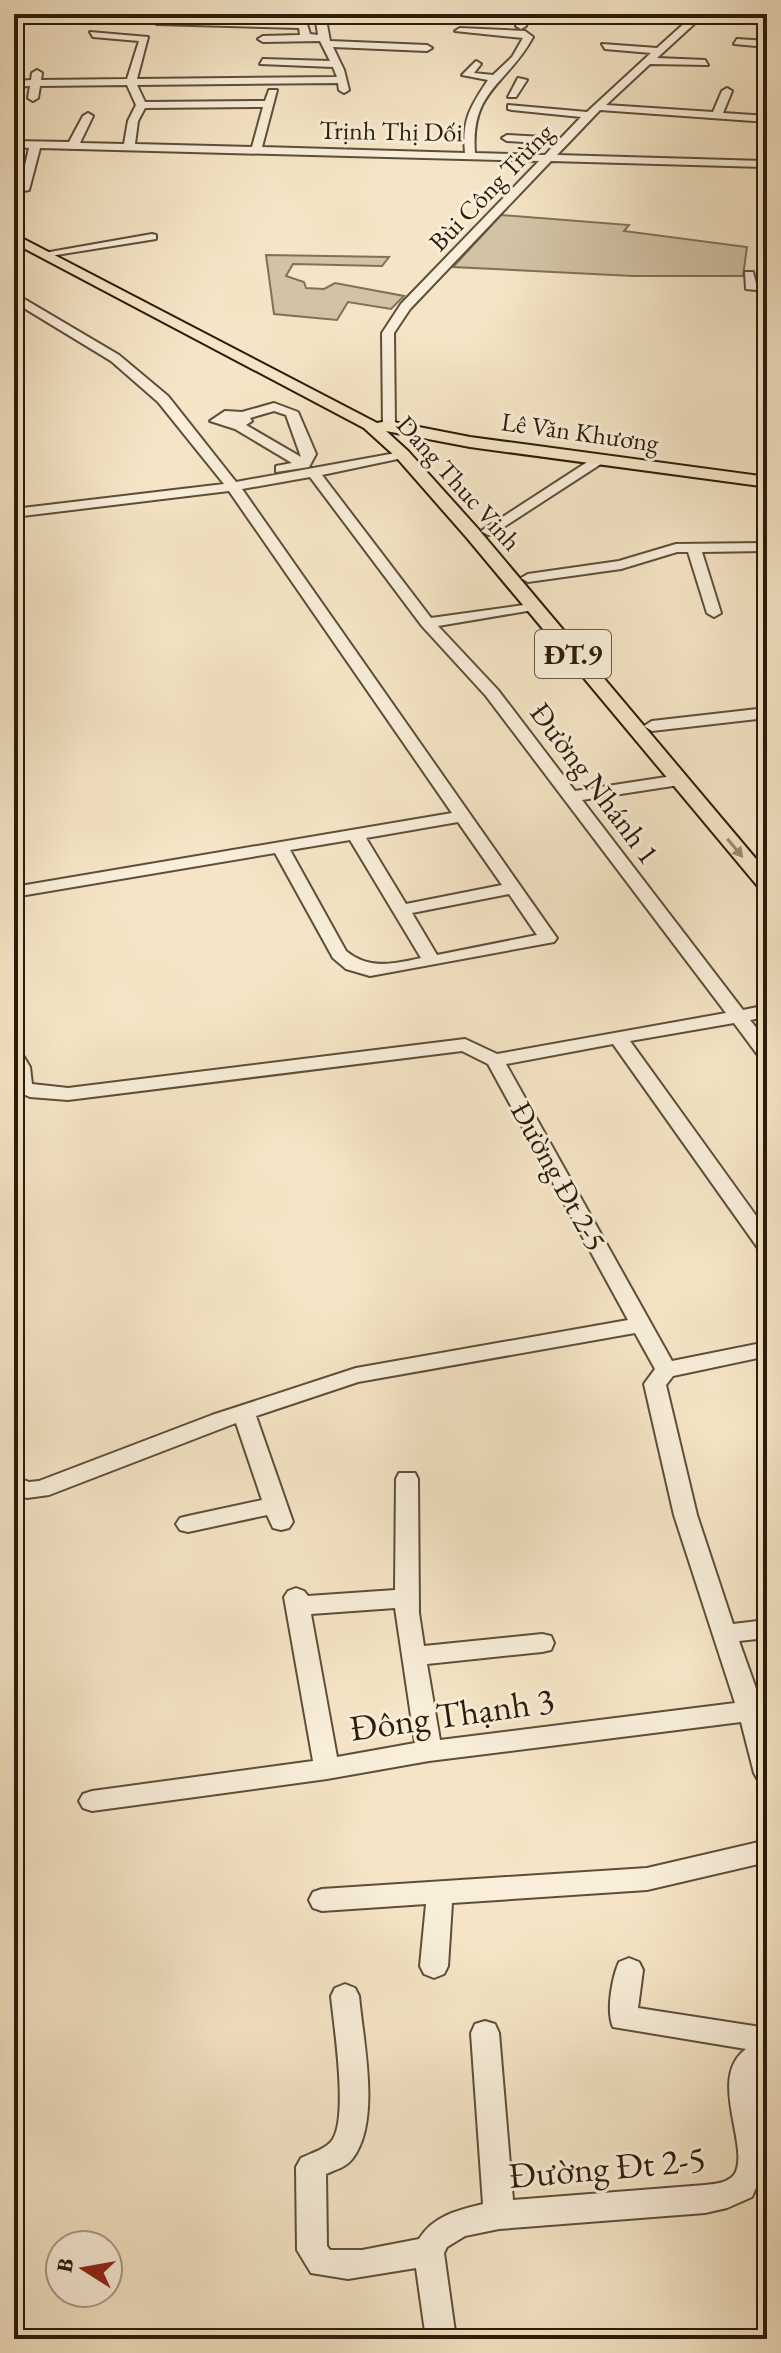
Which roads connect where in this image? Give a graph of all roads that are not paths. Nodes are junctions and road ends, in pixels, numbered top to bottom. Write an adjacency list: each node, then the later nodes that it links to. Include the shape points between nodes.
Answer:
1 (35, 14): 2 (street)
2 (48, 14)
3 (158, 14): 13 (street, via 157,21 298,24)
4 (320, 14): 15 (street, via 320,30)
5 (525, 14): 10 (street)
6 (608, 14): 9 (street)
7 (740, 14): 8 (street)
8 (767, 15)
9 (698, 16): 20 (street, Bùi Công Trừng)
10 (521, 26)
11 (460, 31): 29 (street, via 492,27 528,37 516,59)
12 (93, 34): 34 (street, via 145,39)
13 (311, 38): 14 (street); 15 (street)
14 (263, 39)
15 (328, 42): 19 (street); 25 (street)
16 (737, 42): 17 (street)
17 (767, 44)
18 (605, 46): 20 (street)
19 (427, 48)
20 (659, 51): 21 (street, Bùi Công Trừng)
21 (649, 61): 23 (street); 43 (street, Bùi Công Trừng)
22 (263, 62): 25 (street)
23 (705, 63)
24 (248, 64): 30 (street)
25 (337, 64): 32 (street, via 343,85)
26 (476, 64): 29 (street, via 467,75)
27 (283, 67): 32 (street)
28 (37, 78): 34 (street); 35 (street); 38 (street)
29 (495, 78): 56 (street, via 468,128)
30 (247, 79): 31 (street); 32 (street)
31 (203, 80): 34 (street); 39 (street)
32 (276, 80): 40 (street)
33 (522, 80): 37 (street)
34 (131, 82): 41 (street)
35 (14, 84)
36 (727, 91): 45 (street)
37 (512, 95)
38 (33, 98)
39 (200, 102)
40 (270, 104): 41 (street); 55 (street)
41 (141, 105): 54 (street)
42 (512, 107): 43 (street)
43 (593, 111): 44 (street); 50 (street, Bùi Công Trừng)
44 (666, 112): 47 (street); 48 (street)
45 (718, 112)
46 (88, 116): 53 (street)
47 (766, 119)
48 (662, 127)
49 (507, 138): 50 (street)
50 (566, 142): 57 (street, Bùi Công Trừng)
51 (14, 144): 52 (street, Trịnh Thị Dối)
52 (35, 145): 53 (street, Trịnh Thị Dối); 59 (street)
53 (73, 145): 54 (street, Trịnh Thị Dối)
54 (129, 146): 55 (street, Trịnh Thị Dối)
55 (256, 150): 56 (street, Trịnh Thị Dối)
56 (470, 155): 57 (street, Trịnh Thị Dối)
57 (552, 157): 58 (street, Trịnh Thị Dối); 67 (street, Bùi Công Trừng, via 395,321 388,333)
58 (767, 164)
59 (23, 190)
60 (14, 236): 62 (main road, Dang Thuc Vinh / ĐT.9); 67 (main road, Dang Thuc Vinh / ĐT.9)
61 (152, 237): 62 (street)
62 (50, 253): 67 (main road, Dang Thuc Vinh / ĐT.9)
63 (749, 274): 64 (street, via 750,286)
64 (767, 287)
65 (14, 297): 68 (street, via 115,358 163,399)
66 (239, 420): 68 (street, via 221,415 218,422); 71 (street); 71 (street, via 274,407 291,412 309,454)
67 (381, 427): 69 (main road, Dang Thuc Vinh / ĐT.9); 70 (main road, Lê Văn Khương); 75 (main road, Dang Thuc Vinh / ĐT.9)
68 (189, 431): 72 (street)
69 (402, 454): 71 (street); 79 (main road, Dang Thuc Vinh / ĐT.9)
70 (600, 460): 73 (main road, Lê Văn Khương); 75 (street)
71 (309, 469): 72 (street); 81 (street, Đường Nhánh 1)
72 (229, 482): 74 (street); 86 (street)
73 (767, 482)
74 (14, 513)
75 (488, 531): 78 (main road, Dang Thuc Vinh / ĐT.9)
76 (767, 547): 77 (street)
77 (694, 549): 78 (street, via 676,548 621,565); 80 (street)
78 (528, 578): 83 (main road, Dang Thuc Vinh / ĐT.9)
79 (533, 606): 81 (street); 84 (main road, Dang Thuc Vinh / ĐT.9)
80 (714, 613)
81 (427, 623): 85 (street, Đường Nhánh 1, via 492,693)
82 (767, 713): 83 (street)
83 (652, 726): 89 (main road, Dang Thuc Vinh / ĐT.9)
84 (679, 780): 85 (street); 90 (main road, Dang Thuc Vinh / ĐT.9, one-way to 90)
85 (570, 797): 96 (street, Đường Nhánh 1)
86 (463, 816): 87 (street); 91 (street)
87 (355, 834): 88 (street); 93 (street)
88 (280, 847): 92 (street); 94 (street, via 339,954 352,965 370,971)
89 (767, 862)
90 (767, 885)
91 (513, 888): 93 (street); 94 (street, via 548,938)
92 (14, 892)
93 (402, 910): 94 (street)
94 (432, 961)
95 (767, 1011): 96 (street)
96 (738, 1016): 97 (street); 98 (street, Đường Nhánh 1)
97 (618, 1038): 100 (street); 101 (street)
98 (767, 1054)
99 (14, 1056): 100 (street, via 23,1087 68,1094 465,1045)
100 (495, 1060): 102 (street, Đường Đt 2-5)
101 (767, 1246)
102 (641, 1325): 104 (street, Đường Đt 2-5); 105 (street, via 356,1375)
103 (767, 1349): 104 (street)
104 (666, 1370): 111 (street, via 655,1384 670,1455)
105 (243, 1412): 107 (street, via 41,1489); 108 (street, via 278,1513)
106 (407, 1479): 109 (street)
107 (18, 1490)
108 (188, 1524)
109 (407, 1598): 113 (street); 116 (street, Đông Thạnh 3, via 298,1601)
110 (767, 1629): 111 (street)
111 (725, 1634): 114 (street)
112 (542, 1643): 113 (street)
113 (414, 1656): 115 (street)
114 (758, 1718): 115 (street, Đông Thạnh 3); 117 (street)
115 (429, 1751): 116 (street, Đông Thạnh 3)
116 (327, 1769): 118 (street)
117 (767, 1773)
118 (92, 1801)
119 (767, 1851): 120 (street, via 647,1879)
120 (440, 1892): 121 (street); 122 (street)
121 (322, 1900)
122 (434, 1966)
123 (629, 1970): 126 (street, via 623,2018)
124 (345, 1996): 130 (street, via 353,2106 350,2138 339,2153 311,2167 312,2250 322,2263 337,2266)
125 (485, 2033): 129 (street)
126 (767, 2040)
127 (767, 2050): 128 (street, Đường Đt 2-5, via 749,2063 744,2108)
128 (760, 2169): 129 (street, Đường Đt 2-5, via 733,2192 705,2199)
129 (499, 2215): 130 (street, Đường Đt 2-5, via 459,2223 437,2237)
130 (429, 2251): 131 (street)
131 (441, 2339)

